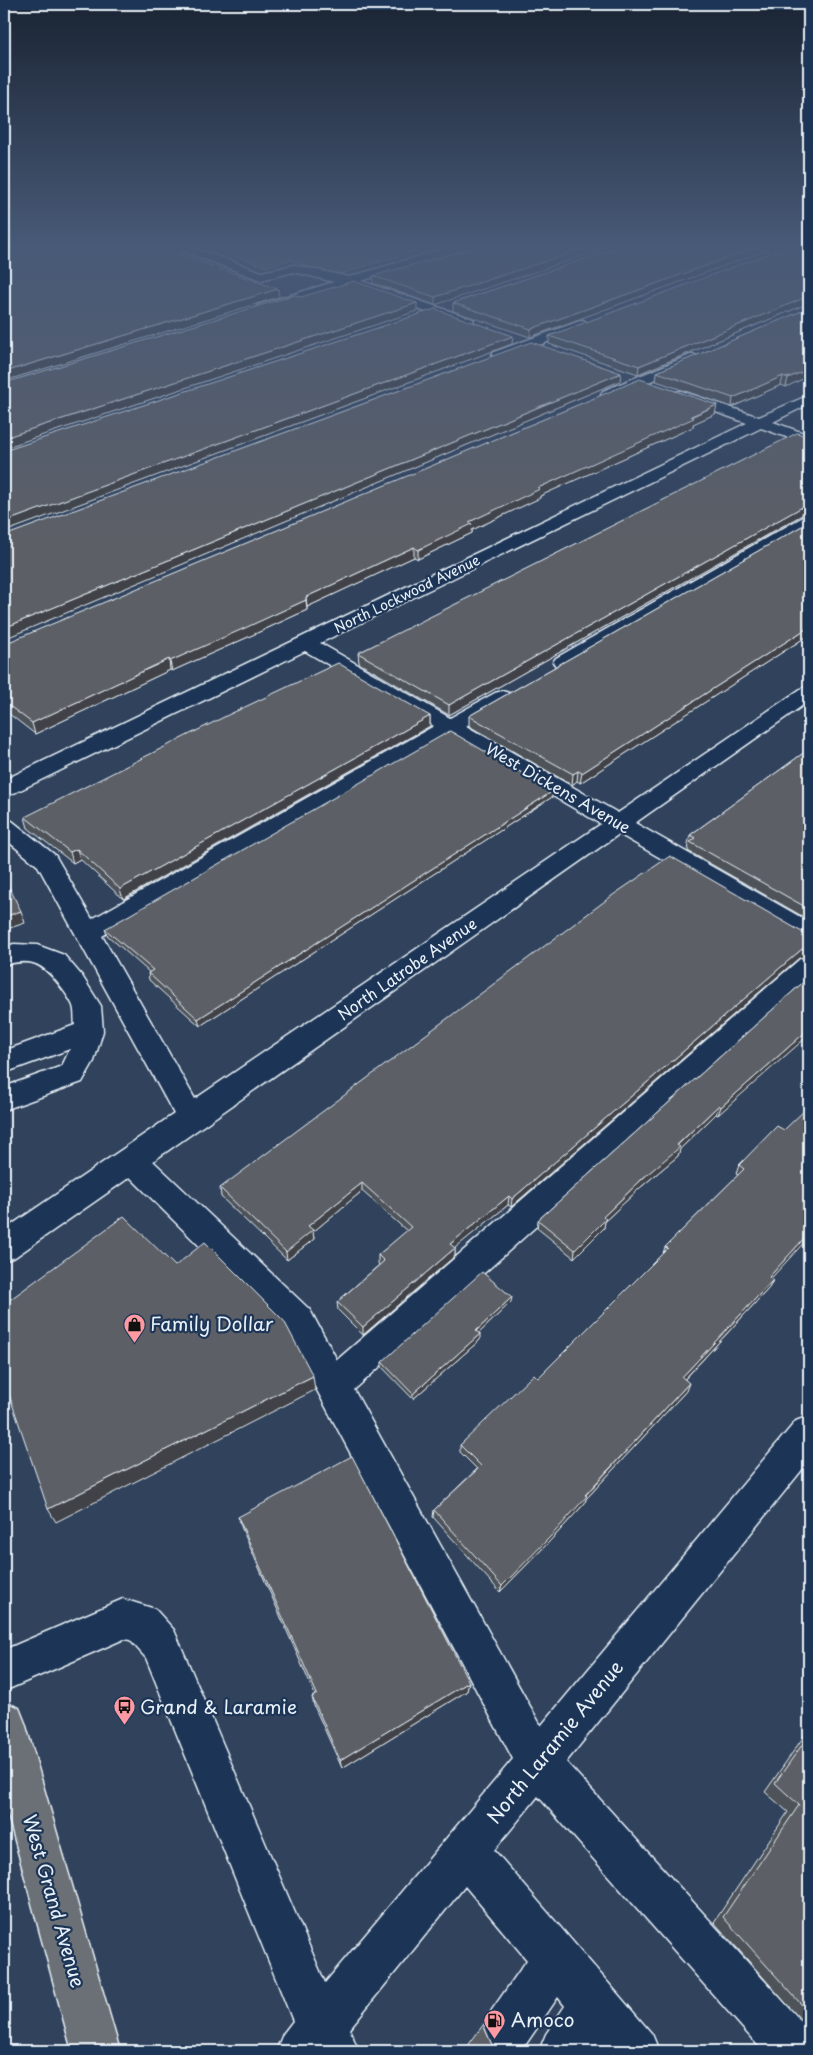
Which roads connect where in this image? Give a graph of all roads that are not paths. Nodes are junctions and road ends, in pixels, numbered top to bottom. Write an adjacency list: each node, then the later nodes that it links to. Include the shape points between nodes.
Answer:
1 (528, 345): 5 (street)
2 (533, 345): 3 (street)
3 (547, 349)
4 (708, 352): 7 (street)
5 (486, 360)
6 (620, 375): 7 (street)
7 (638, 381): 8 (street); 10 (street)
8 (595, 399)
9 (809, 399): 10 (street, North Lockwood Avenue)
10 (760, 423): 11 (street); 13 (street, North Lockwood Avenue)
11 (809, 440)
12 (809, 522): 14 (street)
13 (305, 643): 17 (street, West Dickens Avenue); 18 (street, North Lockwood Avenue)
14 (542, 674)
15 (516, 689): 17 (street)
16 (809, 692): 19 (street, North Latrobe Avenue)
17 (451, 727): 19 (street, West Dickens Avenue); 21 (street)
18 (6, 783)
19 (619, 823): 22 (street, West Dickens Avenue); 28 (street, North Latrobe Avenue)
20 (4, 826): 21 (street, via 47,861)
21 (89, 932): 28 (street)
22 (809, 933)
23 (4, 956): 25 (street, via 37,954 55,962 87,1006)
24 (809, 966): 31 (street)
25 (89, 1031): 26 (street); 27 (street, via 80,1061 72,1074)
26 (4, 1062)
27 (4, 1099)
28 (190, 1118): 29 (street, North Latrobe Avenue)
29 (131, 1159): 30 (street, North Latrobe Avenue); 31 (street, via 298,1321)
30 (4, 1247)
31 (333, 1386): 35 (street)
32 (809, 1433): 35 (street, North Laramie Avenue)
33 (4, 1671): 40 (street, via 123,1619 141,1623 160,1644)
34 (4, 1723): 41 (main road, West Grand Avenue)
35 (538, 1763): 36 (street, North Laramie Avenue); 44 (street)
36 (465, 1851): 37 (street); 40 (street, North Laramie Avenue)
37 (556, 1960): 38 (street); 39 (street)
38 (595, 2004): 42 (street); 43 (street)
39 (508, 2027)
40 (318, 2043)
41 (96, 2051)
42 (563, 2051)
43 (635, 2051)
44 (795, 2051)

